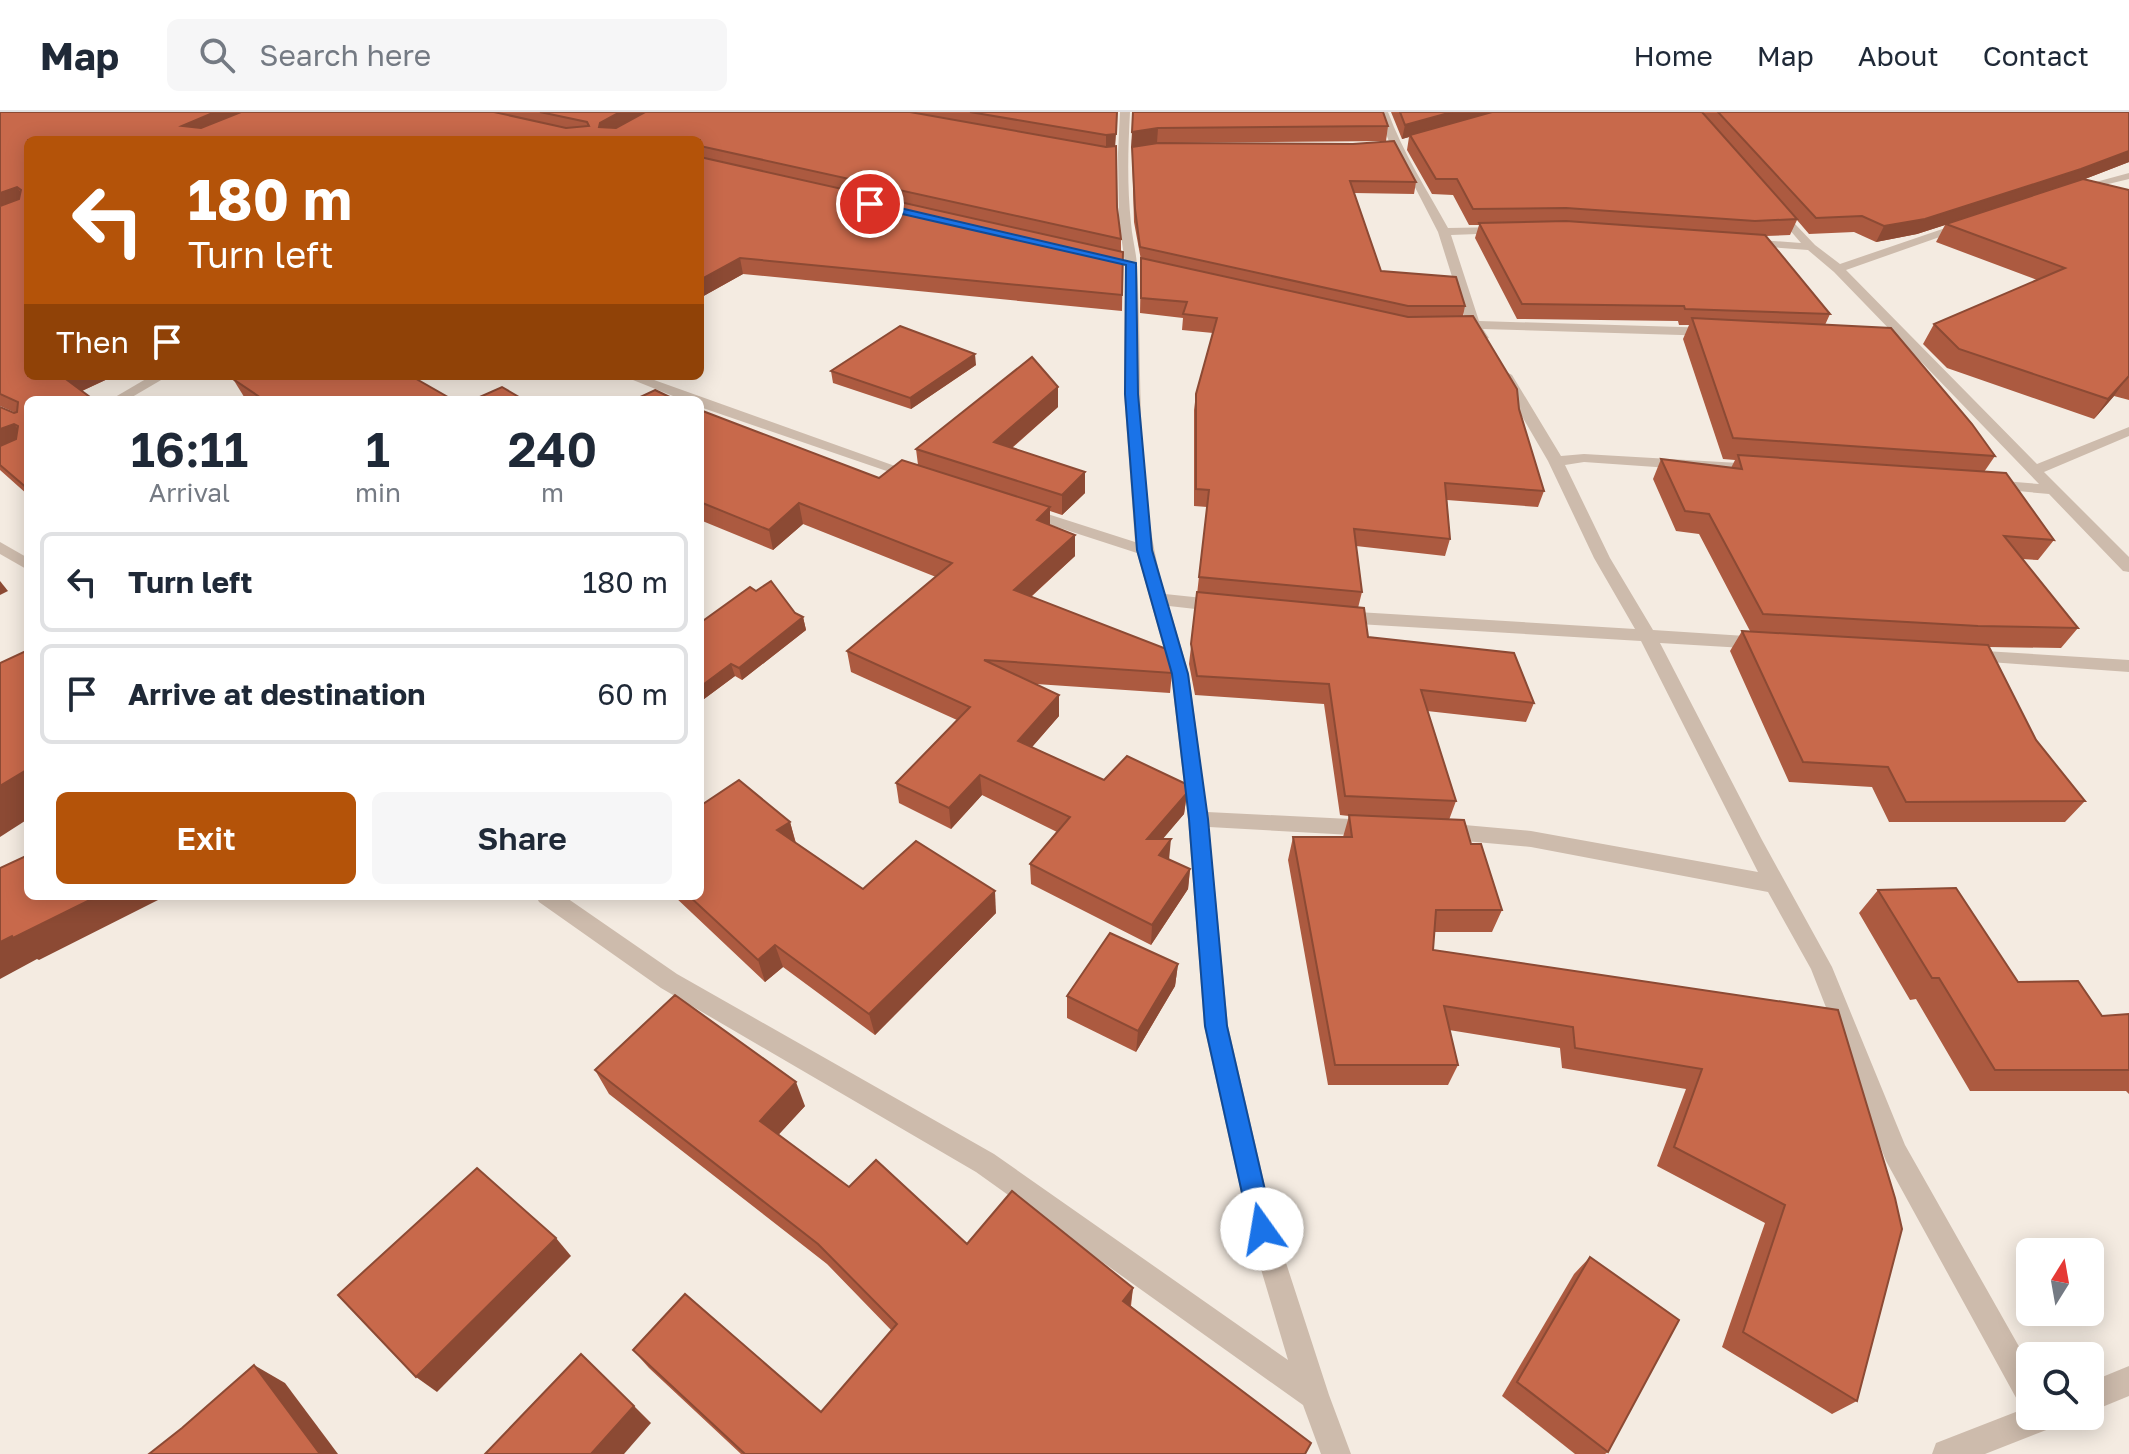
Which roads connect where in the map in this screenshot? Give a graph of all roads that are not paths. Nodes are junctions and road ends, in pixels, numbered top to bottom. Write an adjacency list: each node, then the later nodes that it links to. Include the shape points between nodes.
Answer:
1 (1125, 112): 31 (street, via 1131,394)
2 (1383, 112): 8 (street)
3 (2129, 176): 5 (street)
4 (1761, 191): 10 (street)
5 (2062, 192)
6 (1973, 222): 11 (street)
7 (1515, 230): 8 (street)
8 (1444, 232): 12 (street)
9 (1737, 242): 10 (street)
10 (1811, 247): 11 (street)
11 (1838, 269): 16 (street)
12 (1474, 325): 13 (street); 14 (street); 23 (street)
13 (1451, 327)
14 (1735, 333)
15 (1859, 338): 16 (street)
16 (1906, 339): 25 (street)
17 (154, 380): 19 (street)
18 (641, 380): 20 (street)
19 (124, 396)
20 (684, 396)
21 (704, 403): 26 (street)
22 (2129, 431): 25 (street)
23 (1556, 461): 24 (street, via 1598,458); 37 (street, via 1602,558)
24 (1769, 470)
25 (2035, 470): 28 (street)
26 (935, 483)
27 (1975, 484): 28 (street)
28 (2055, 490): 33 (street)
29 (1010, 507): 31 (street)
30 (0, 547): 32 (street)
31 (1144, 550): 34 (street)
32 (24, 562)
33 (2129, 567)
34 (1158, 599): 35 (street); 41 (street, via 1180,674)
35 (1235, 607)
36 (1328, 616): 37 (street)
37 (1647, 635): 38 (street); 42 (street)
38 (1783, 645)
39 (1955, 655): 40 (street)
40 (2129, 666)
41 (1198, 819): 42 (street, via 1531,839); 47 (street, via 1216,1026 1262,1229)
42 (1774, 884): 44 (street, via 1821,967 1895,1152)
43 (553, 900): 47 (street, via 669,981 985,1163)
44 (2016, 1370)
45 (2129, 1381): 46 (street)
46 (2104, 1391)
47 (1314, 1395): 49 (street)
48 (2016, 1426): 50 (street)
49 (1336, 1454)
50 (1947, 1454)

